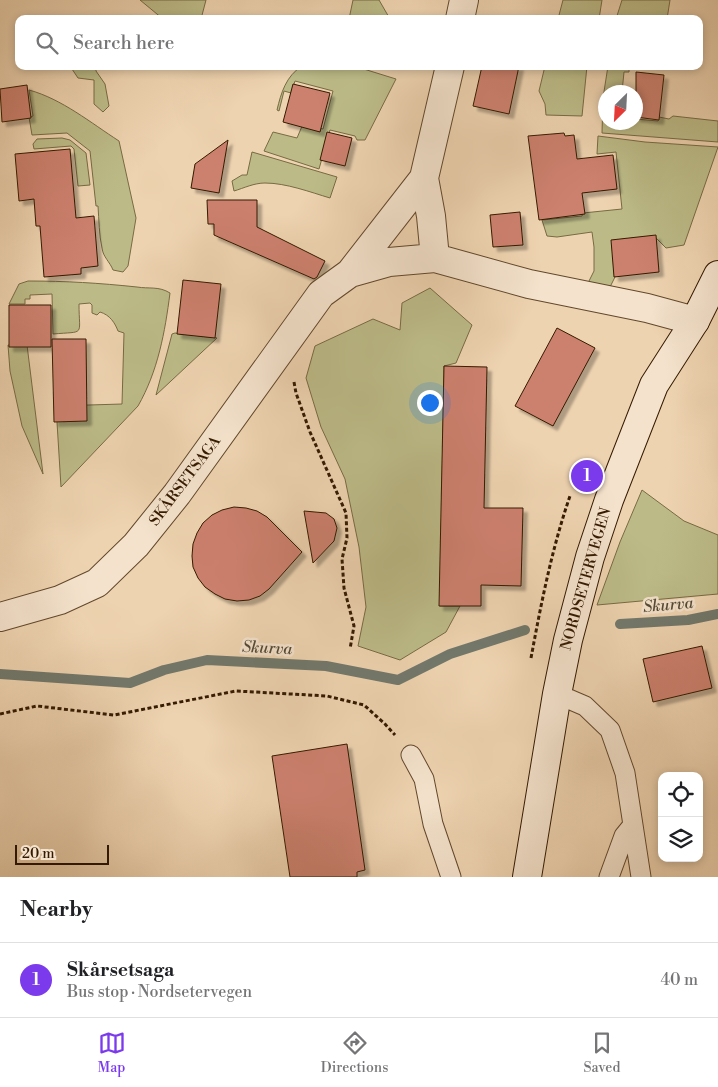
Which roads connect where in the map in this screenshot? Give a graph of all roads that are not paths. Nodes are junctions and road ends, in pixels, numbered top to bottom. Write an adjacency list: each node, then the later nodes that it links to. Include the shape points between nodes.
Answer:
1 (464, 0): 2 (street)
2 (461, 15)
3 (449, 70): 4 (street, SKÅRSETSAGA)
4 (424, 178): 5 (street, SKÅRSETSAGA); 6 (street, SKÅRSETSAGA)
5 (435, 258): 6 (street, SKÅRSETSAGA, via 389,262); 8 (street, SKÅRSETSAGA, via 529,284)
6 (350, 273): 9 (street, SKÅRSETSAGA, via 321,294 177,494 136,545 97,583 60,600)
7 (718, 275): 8 (street, NORDSETERVEGEN)
8 (694, 320): 10 (street, NORDSETERVEGEN, via 654,385 609,500 577,603)
9 (0, 617)
10 (557, 694): 12 (lane, via 585,706 610,730 625,773); 14 (street, NORDSETERVEGEN)
11 (411, 755): 13 (lane, via 424,779)
12 (633, 825): 15 (lane, via 624,836); 16 (lane)
13 (450, 877)
14 (527, 877)
15 (609, 877)
16 (641, 877)

